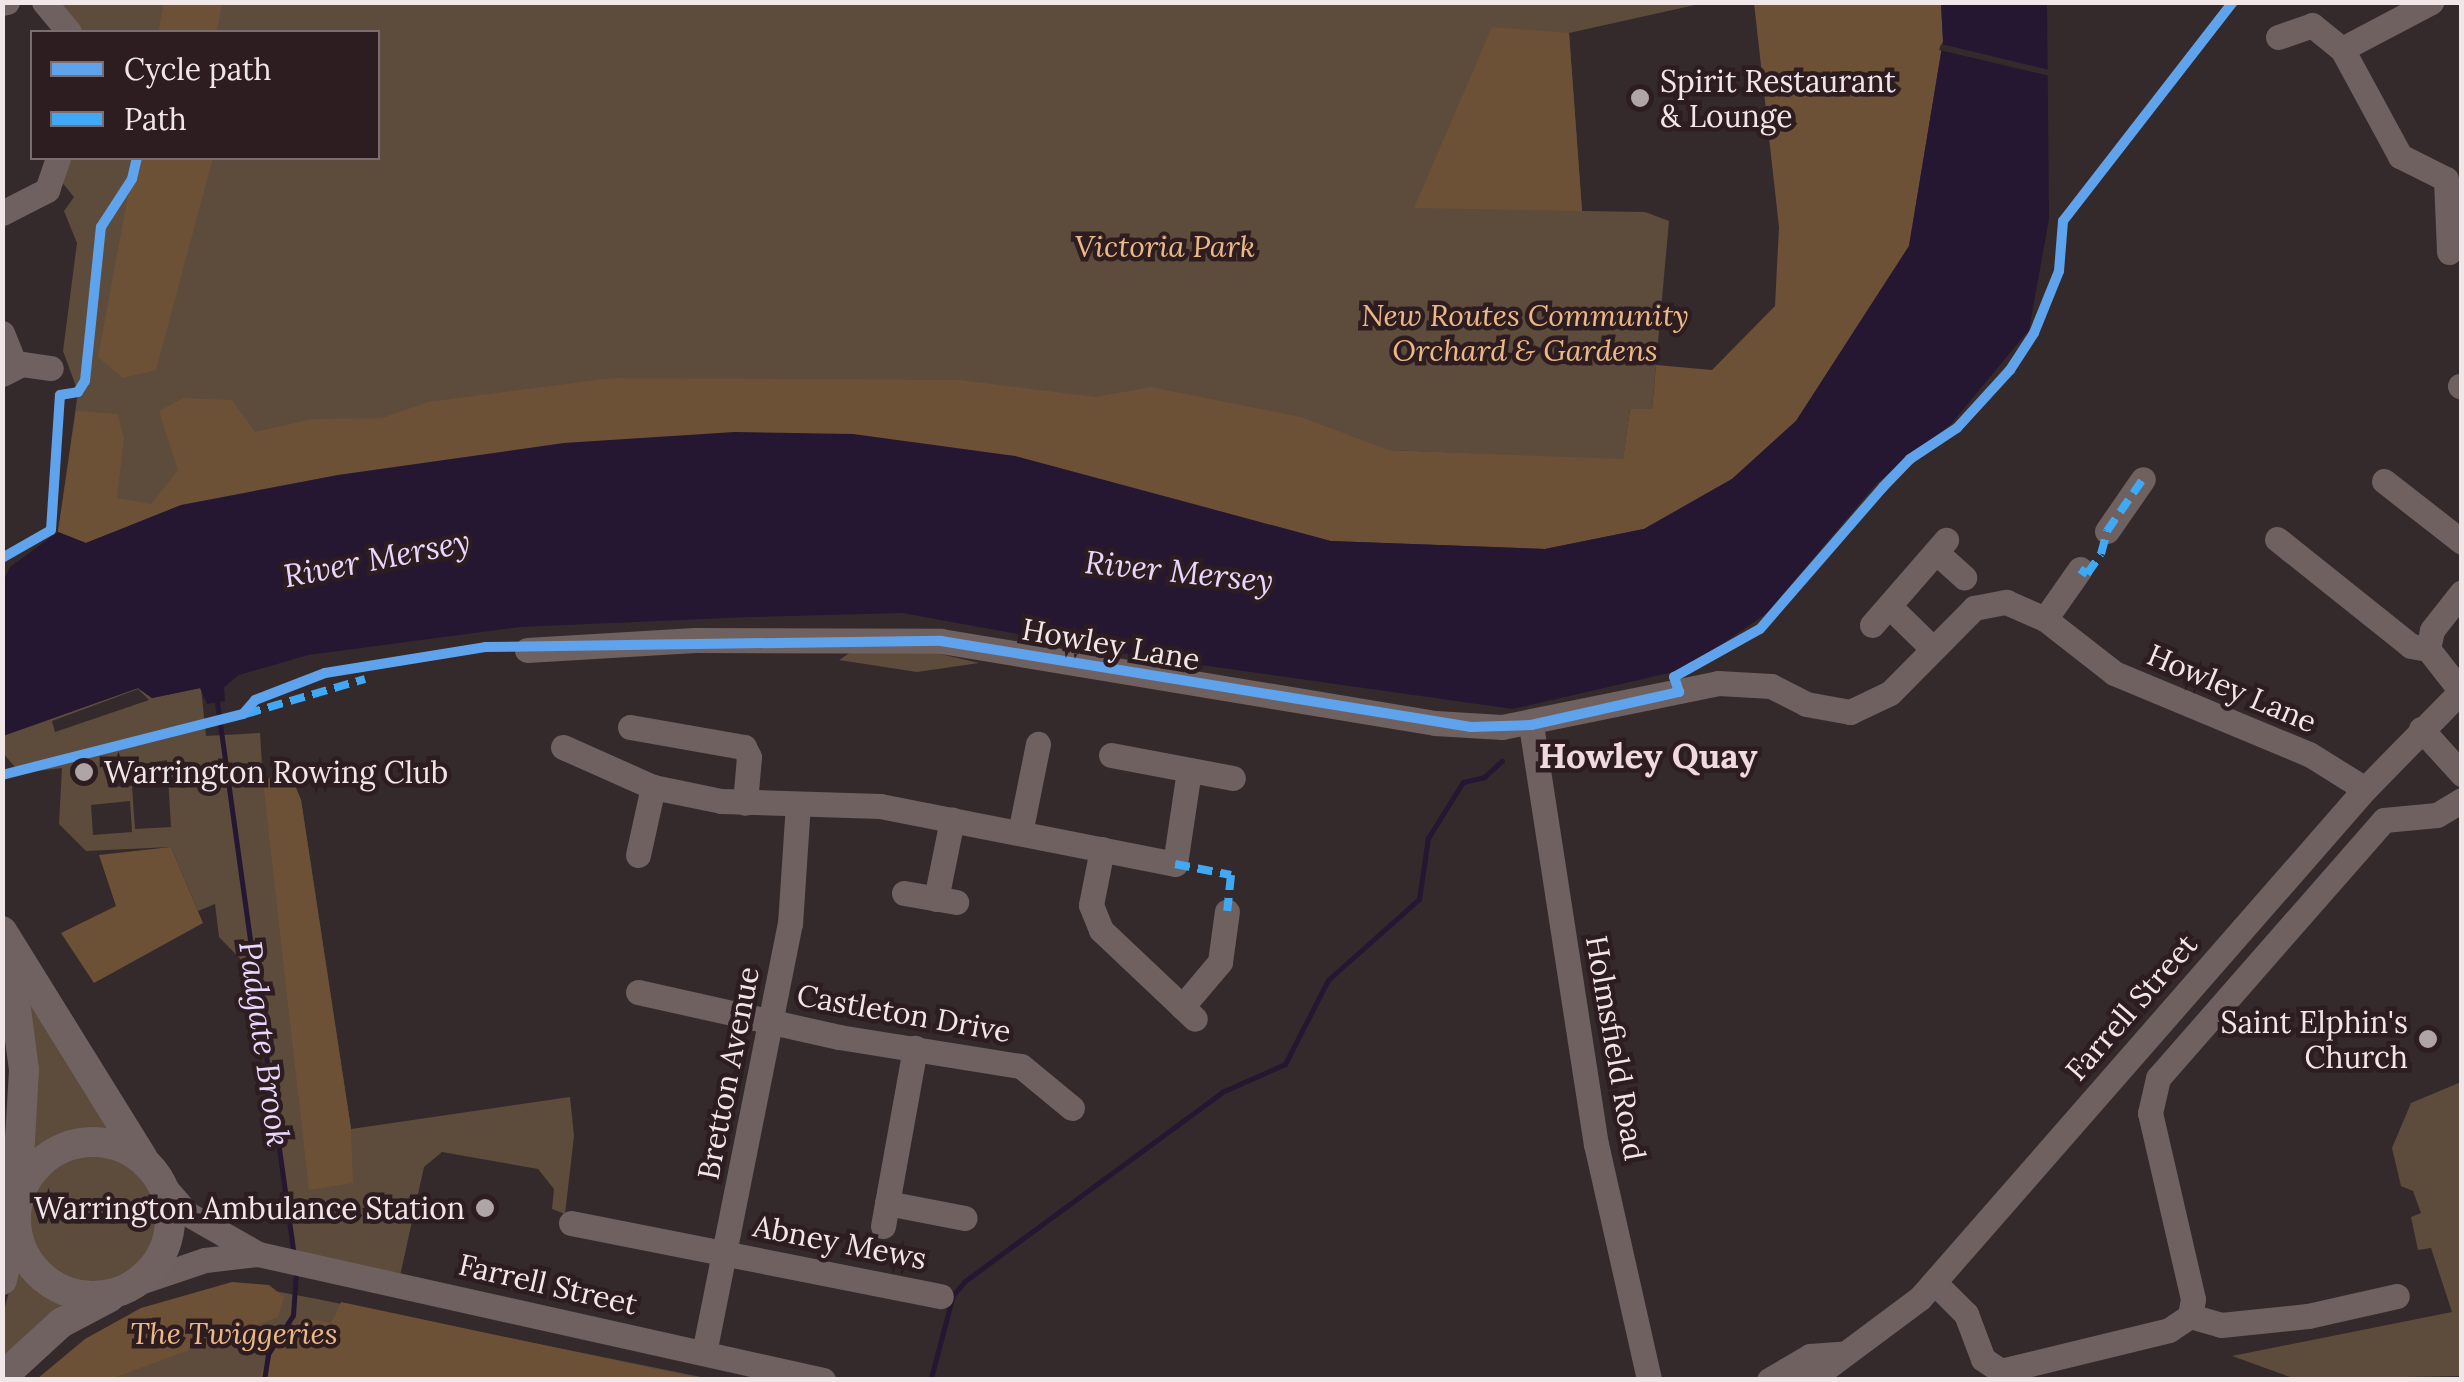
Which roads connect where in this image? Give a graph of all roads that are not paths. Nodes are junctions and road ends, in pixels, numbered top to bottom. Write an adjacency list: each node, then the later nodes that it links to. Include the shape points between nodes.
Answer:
1 (44, 2): 4 (street)
2 (2431, 2): 3 (street)
3 (2402, 9): 6 (street)
4 (67, 30)
5 (2278, 37): 6 (street, via 2312,25)
6 (2342, 49): 8 (street, via 2400,156)
7 (57, 160): 9 (street, via 47,190)
8 (2454, 173): 10 (street)
9 (2, 212)
10 (2449, 252)
11 (2, 334): 13 (street)
12 (50, 368): 13 (street)
13 (9, 370)
14 (2143, 479): 16 (street)
15 (2384, 481): 18 (street)
16 (2107, 531)
17 (2277, 539): 24 (street, via 2411,646)
18 (2462, 542)
19 (2080, 568): 22 (street)
20 (1964, 577): 23 (street, via 1941,546 1880,615)
21 (2462, 592): 24 (street, via 2432,630)
22 (2045, 619): 23 (street, Howley Lane, via 1989,602); 37 (street, Howley Lane, via 2114,672 2309,754)
23 (1931, 646): 27 (street, Howley Lane, via 1890,692 1850,712 1806,704 1771,686 1718,682)
24 (2428, 649): 26 (street)
25 (528, 650): 27 (street, Howley Lane, via 695,640 940,641 1435,723)
26 (2461, 691): 29 (street, Farrell Street)
27 (1531, 725): 68 (street, Holmsfield Road, via 1596,1144)
28 (630, 727): 39 (street, via 744,747)
29 (2421, 728): 34 (street); 37 (street, Farrell Street)
30 (1038, 744): 42 (street)
31 (563, 747): 36 (street)
32 (1111, 755): 33 (street)
33 (1189, 770): 35 (street); 43 (street, via 1174,864)
34 (2462, 774)
35 (1233, 778)
36 (652, 787): 39 (street); 44 (street)
37 (2365, 788): 59 (street, Farrell Street)
38 (2462, 800): 63 (street, via 2437,814 2384,820 2158,1078 2150,1113 2192,1299)
39 (744, 803): 40 (street)
40 (798, 804): 41 (street, via 880,806); 49 (street, Bretton Avenue, via 790,924)
41 (952, 820): 42 (street); 45 (street, via 946,901)
42 (1020, 833): 43 (street)
43 (1102, 849): 46 (street, via 1091,905 1101,930 1188,1013 1220,962)
44 (638, 855)
45 (904, 893)
46 (1227, 911)
47 (4, 934): 52 (main road); 53 (main road, via 24,1070)
48 (638, 992): 49 (street, Castleton Drive)
49 (771, 1022): 50 (street, Castleton Drive); 56 (street, Bretton Avenue)
50 (915, 1048): 51 (street, Castleton Drive, via 1021,1066); 54 (street, via 885,1215)
51 (1072, 1108)
52 (156, 1176): 53 (main road, via 121,1148 84,1142 40,1163); 57 (street, Farrell Street, via 188,1214); 60 (main road, via 167,1238 153,1268)
53 (16, 1215): 58 (main road); 60 (main road, via 20,1247 51,1284 73,1294)
54 (965, 1218)
55 (571, 1222): 56 (street, Abney Mews)
56 (725, 1252): 61 (street, Abney Mews); 64 (street, Bretton Avenue)
57 (264, 1255): 60 (street, Farrell Street, via 205,1260); 64 (street, Farrell Street)
58 (2, 1280)
59 (1934, 1282): 63 (street, via 1966,1314 1984,1360 2000,1370 2169,1330); 65 (street, Farrell Street, via 1882,1332)
60 (129, 1287): 66 (main road, via 62,1323)
61 (942, 1296)
62 (2397, 1296): 63 (street, via 2308,1316 2221,1324)
63 (2190, 1316)
64 (704, 1353): 67 (street, Farrell Street)
65 (1841, 1354): 69 (street, Farrell Street, via 1810,1356); 70 (street, Farrell Street)
66 (2, 1377)
67 (823, 1380)
68 (1649, 1380)
69 (1769, 1380)
70 (1810, 1380)

